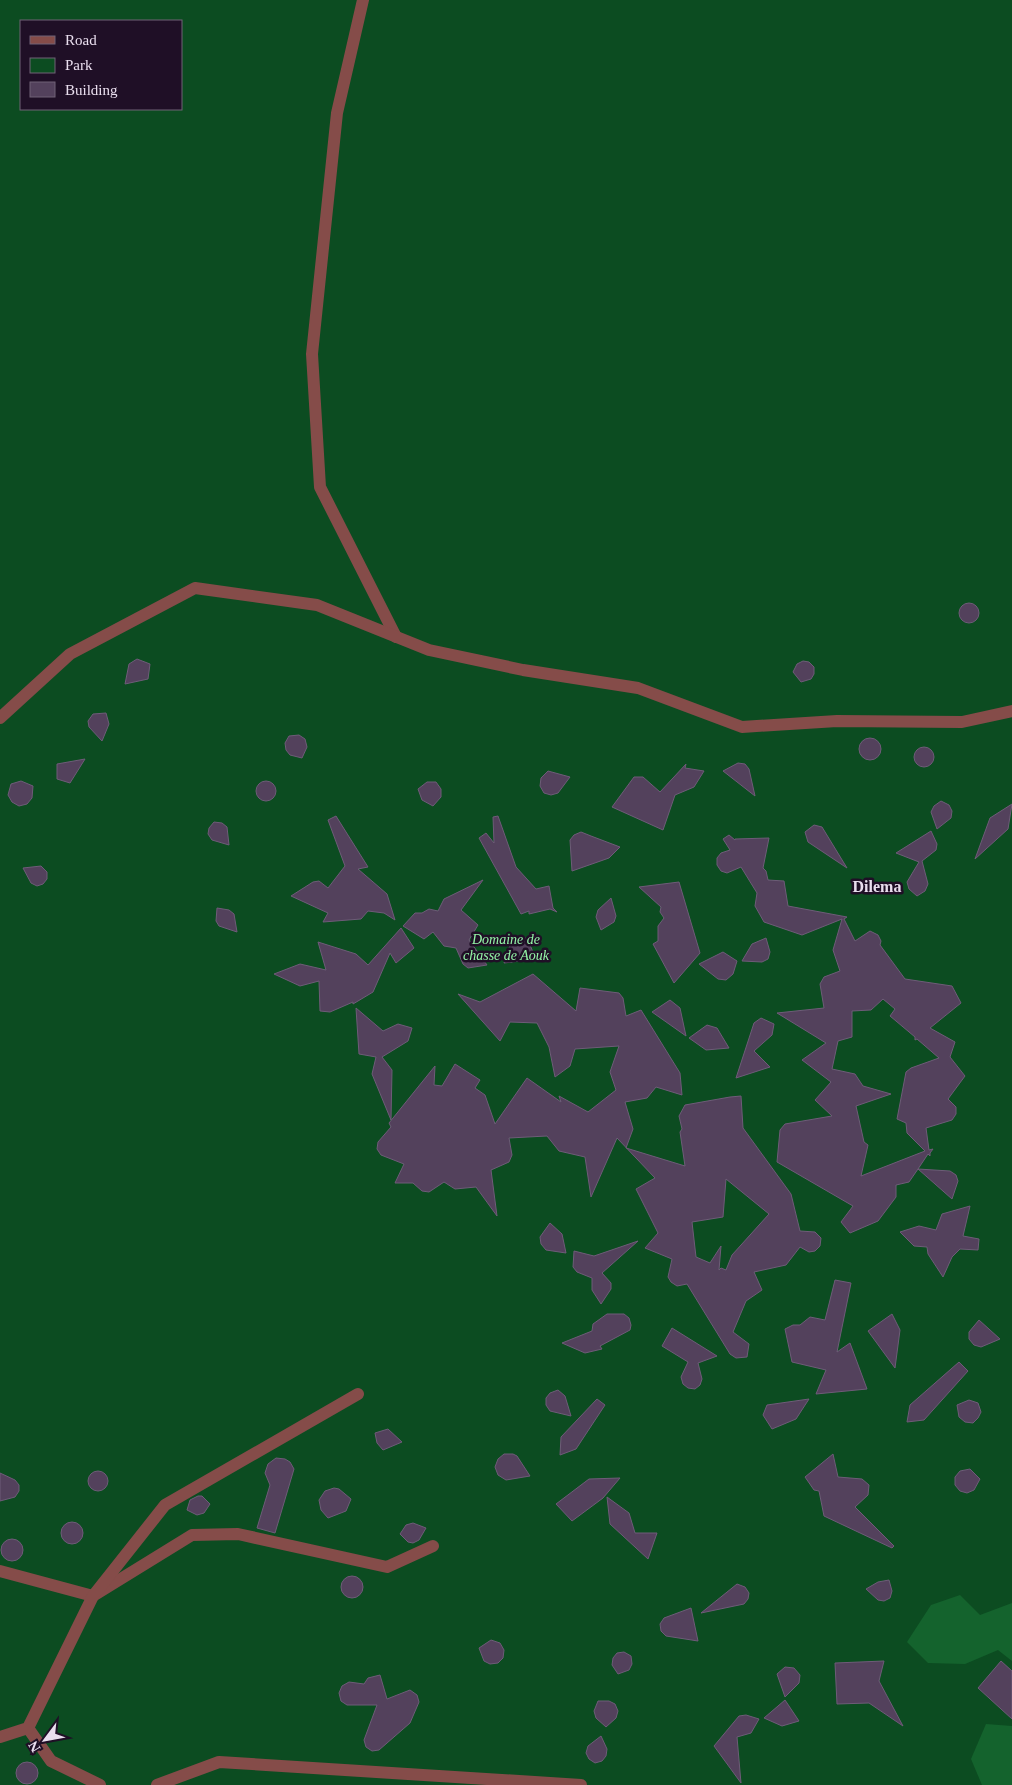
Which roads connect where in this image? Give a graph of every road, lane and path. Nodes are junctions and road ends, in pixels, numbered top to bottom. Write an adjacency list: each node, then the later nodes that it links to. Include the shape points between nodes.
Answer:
1 (363, 0): 2 (street, via 337,113 312,354 320,487)
2 (396, 637): 3 (street, via 429,650 524,670 638,688 742,727 837,721 962,722); 4 (street, via 317,605 195,588 70,654)
3 (1012, 711)
4 (0, 718)
5 (358, 1394): 8 (street, via 166,1505)
6 (433, 1546): 8 (street, via 387,1567 238,1534 192,1535)
7 (0, 1571): 8 (street)
8 (93, 1596): 9 (street)
9 (28, 1728): 10 (street); 11 (street, via 51,1761)
10 (0, 1737)
11 (100, 1785)
12 (157, 1785): 13 (street, via 219,1762)
13 (581, 1785)

